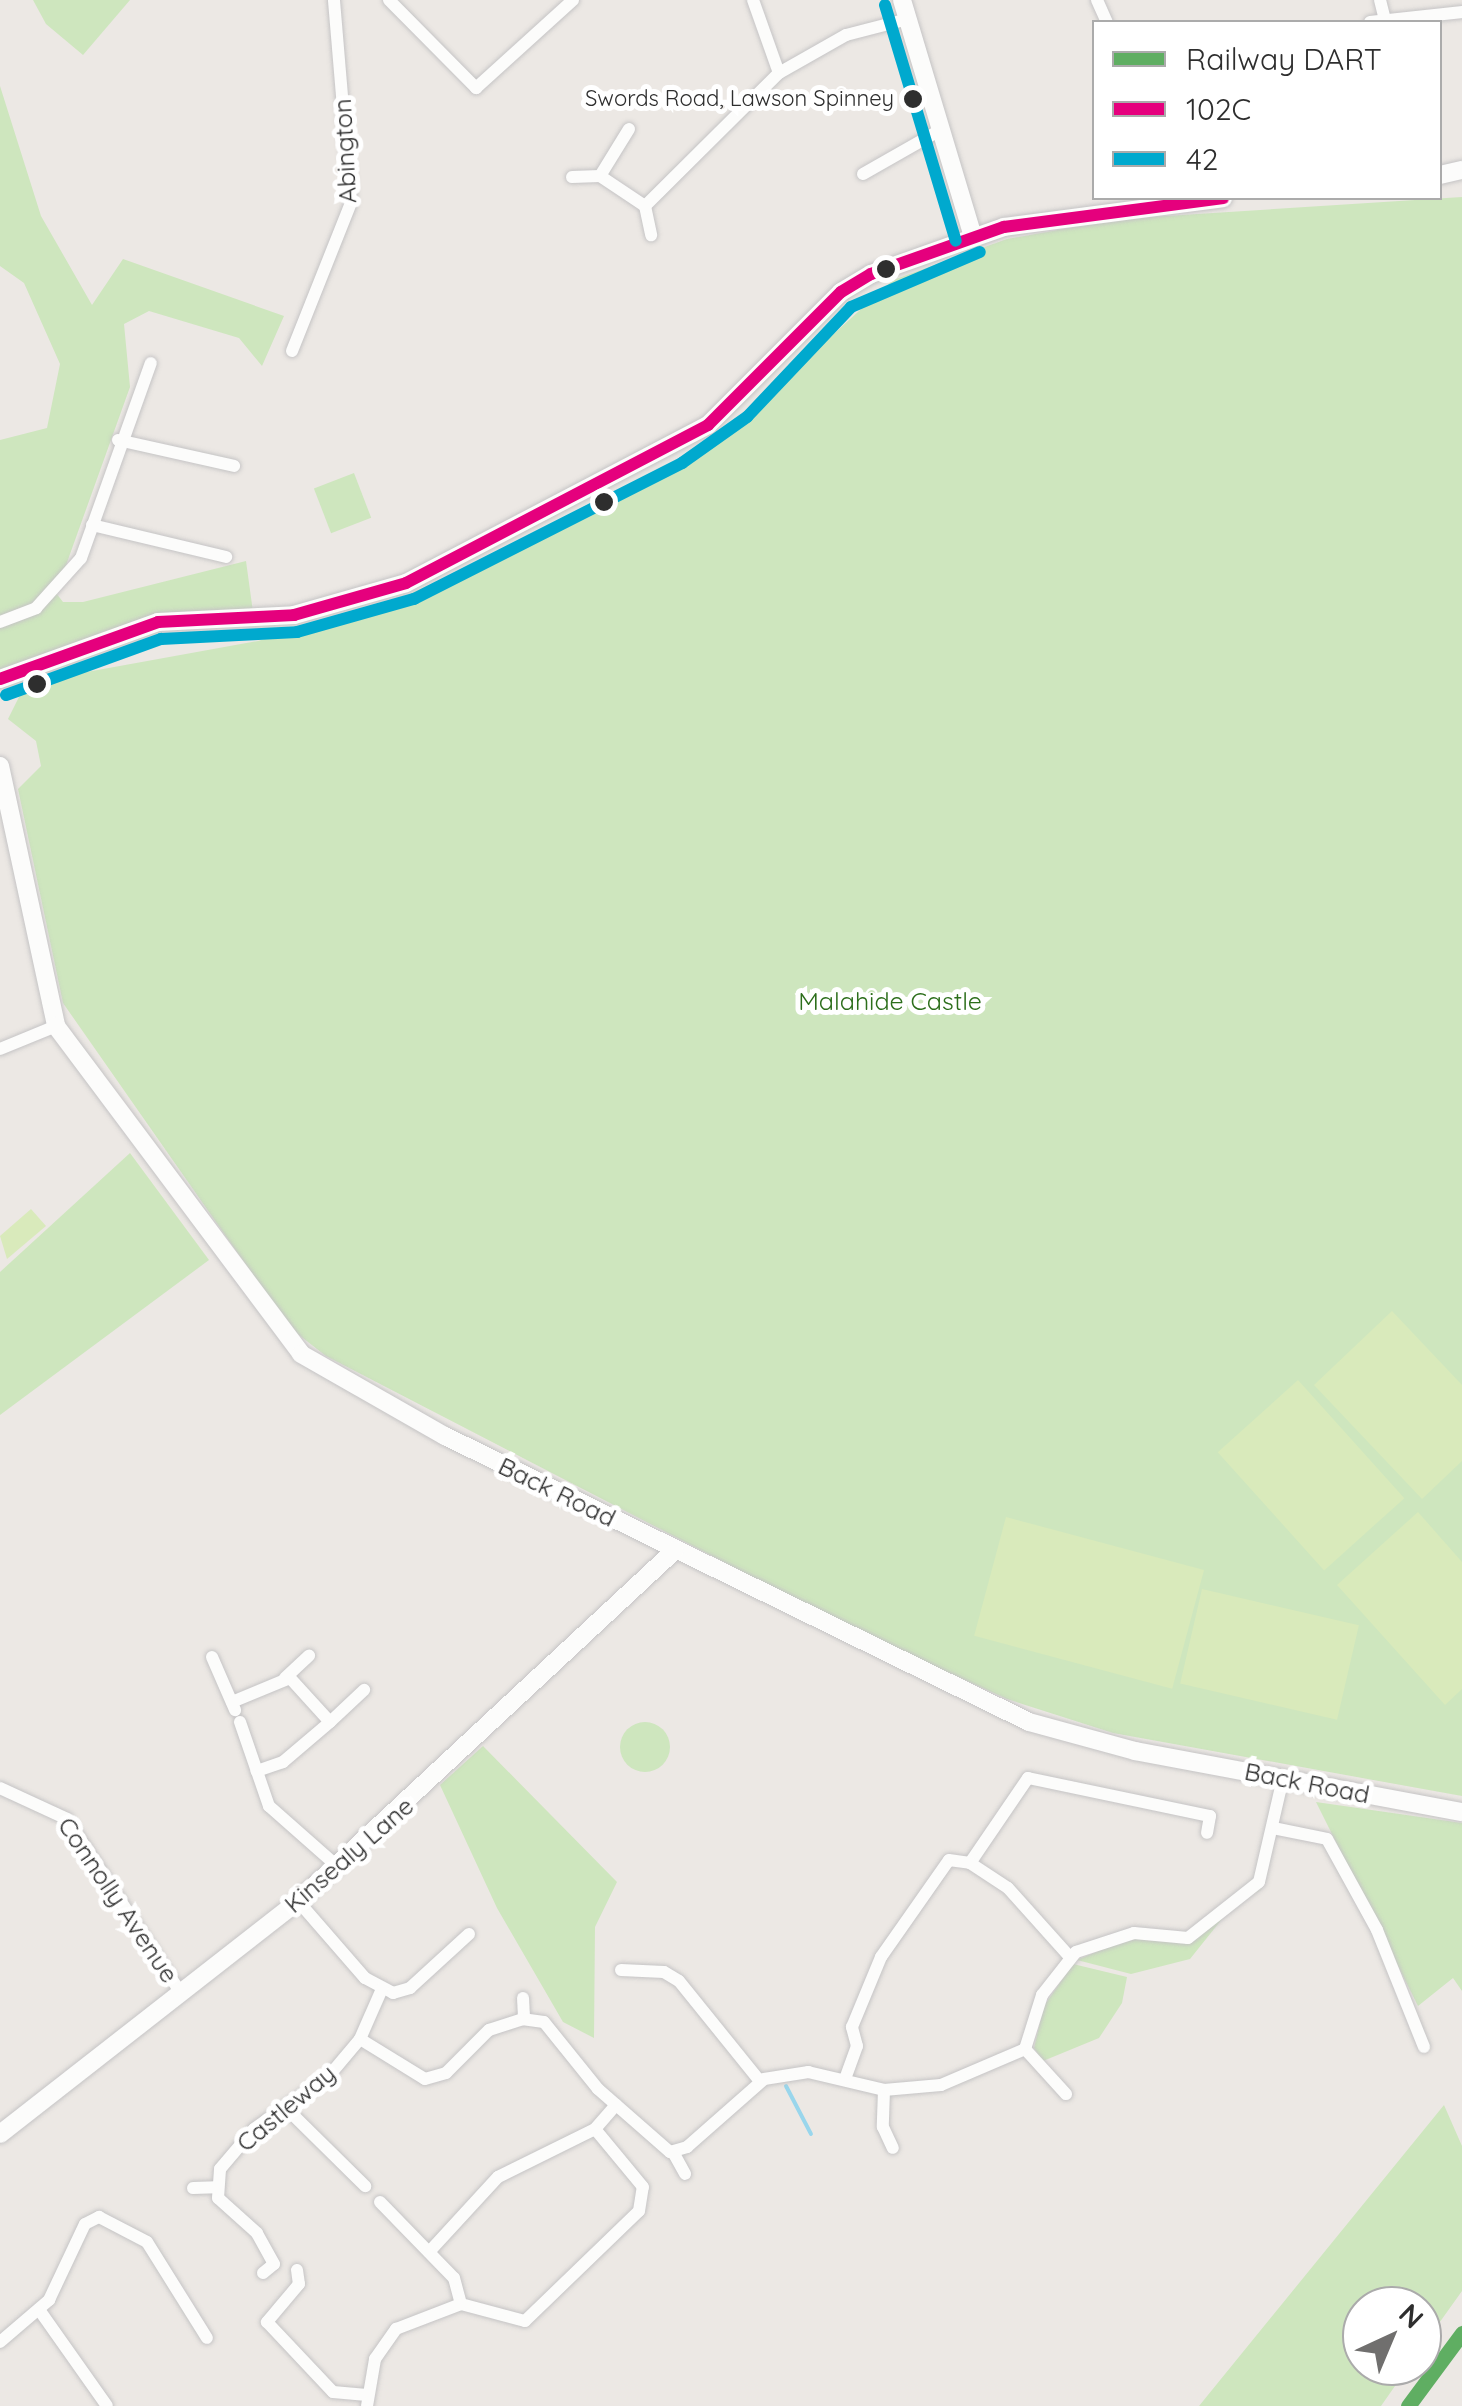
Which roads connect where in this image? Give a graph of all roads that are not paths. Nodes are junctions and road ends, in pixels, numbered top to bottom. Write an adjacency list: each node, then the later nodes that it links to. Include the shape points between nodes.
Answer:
1 (334, 0): 21 (street, Abington, via 352,203)
2 (390, 0): 3 (street, via 476,88)
3 (573, 0)
4 (754, 0): 10 (street)
5 (902, 0): 8 (street)
6 (1380, 0): 9 (street)
7 (1462, 12): 9 (street)
8 (908, 19): 10 (street, via 846,34); 11 (street)
9 (1386, 20)
10 (779, 73): 18 (street)
11 (942, 129): 13 (street); 20 (street)
12 (629, 130): 14 (street)
13 (863, 174)
14 (600, 176): 15 (street); 18 (street)
15 (572, 177)
16 (1182, 200): 17 (street)
17 (1100, 204): 20 (street)
18 (645, 206): 19 (street)
19 (651, 235)
20 (973, 236): 28 (street, via 841,292 736,404 672,449 406,583 294,615 158,622)
21 (292, 351)
22 (151, 363): 23 (street)
23 (118, 440): 24 (street); 25 (street)
24 (234, 466)
25 (92, 524): 26 (street); 27 (street, via 60,585 36,608)
26 (226, 557)
27 (0, 622)
28 (0, 679)
29 (0, 766): 30 (street, Back Road)
30 (56, 1026): 31 (street); 32 (street, Back Road, via 300,1354)
31 (0, 1050)
32 (675, 1550): 40 (street, Back Road, via 1029,1722); 46 (street, Kinsealy Lane)
33 (309, 1656): 35 (street)
34 (212, 1657): 37 (street)
35 (285, 1678): 37 (street); 38 (street)
36 (364, 1690): 38 (street)
37 (236, 1711): 39 (street)
38 (330, 1722): 39 (street, via 284,1762)
39 (257, 1771): 46 (street, via 269,1806)
40 (1283, 1778): 42 (street, Back Road); 43 (street)
41 (0, 1788): 52 (street, Connolly Avenue, via 67,1819)
42 (1462, 1812)
43 (1273, 1828): 50 (street, via 1263,1878 1193,1935 1116,1936); 56 (street, via 1327,1839 1376,1930)
44 (1206, 1833): 45 (street, via 1210,1816 1028,1778)
45 (970, 1863): 50 (street, via 1008,1888); 59 (street, via 944,1864 892,1936 852,2027 858,2046)
46 (337, 1866): 47 (street, Kinsealy Lane)
47 (298, 1902): 51 (street); 52 (street, Kinsealy Lane)
48 (469, 1934): 51 (street, via 410,1988)
49 (634, 1953): 58 (street, via 627,1970 680,1982)
50 (1070, 1957): 57 (street, via 1042,1995)
51 (382, 1989): 55 (street, Castleway)
52 (180, 1992): 65 (street, Kinsealy Lane)
53 (523, 1998): 54 (street)
54 (524, 2019): 55 (street, via 475,2040 436,2078 411,2076); 62 (street, via 555,2030)
55 (360, 2039): 63 (street, Castleway)
56 (1424, 2048)
57 (1025, 2049): 60 (street, via 942,2085); 61 (street)
58 (759, 2080): 59 (street, via 808,2072); 67 (street)
59 (845, 2080): 60 (street)
60 (884, 2090): 66 (street, via 883,2126)
61 (1066, 2094)
62 (616, 2105): 64 (street); 67 (street)
63 (287, 2109): 69 (street); 70 (street, Castleway, via 240,2142)
64 (595, 2129): 73 (street, via 498,2177); 76 (street, via 643,2188 639,2211 525,2321)
65 (0, 2134)
66 (894, 2148)
67 (673, 2152): 68 (street)
68 (686, 2174)
69 (365, 2186)
70 (216, 2187): 71 (street); 75 (street, via 272,2259)
71 (193, 2188)
72 (380, 2202): 73 (street)
73 (429, 2252): 76 (street, via 459,2285)
74 (297, 2270): 80 (street, via 299,2284 267,2322 333,2392)
75 (263, 2273)
76 (462, 2304): 80 (street, via 396,2329 375,2359)
77 (40, 2311): 78 (street, via 86,2224 99,2216 147,2242); 79 (street); 81 (street)
78 (207, 2338)
79 (0, 2342)
80 (367, 2400)
81 (107, 2406)

